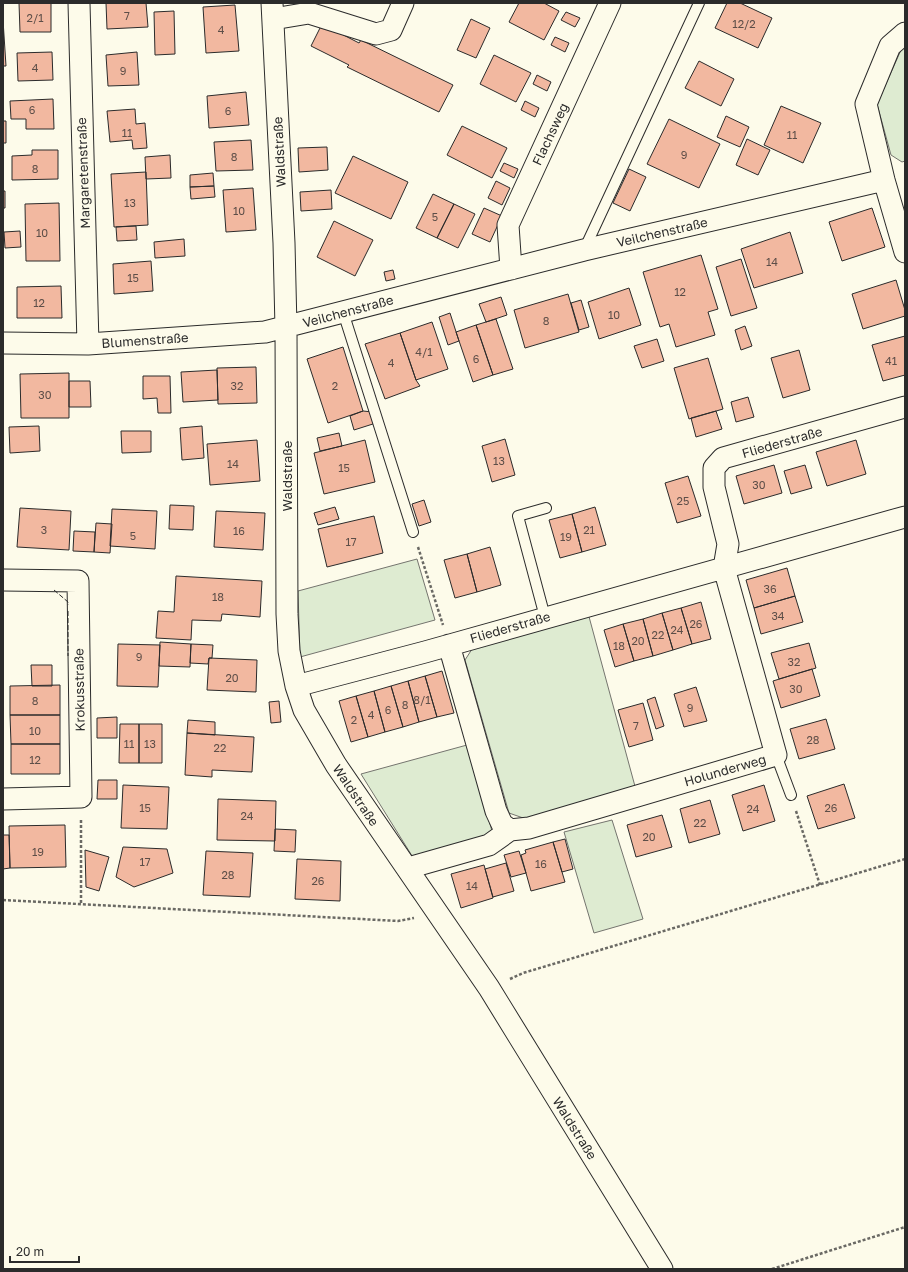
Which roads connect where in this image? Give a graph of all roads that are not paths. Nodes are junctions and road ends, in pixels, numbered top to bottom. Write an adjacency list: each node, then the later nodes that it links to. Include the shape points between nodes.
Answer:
1 (79, 3): 14 (street, Margaretenstraße)
2 (403, 3): 5 (street, via 391,30 376,34 309,13)
3 (610, 3): 10 (street, Flachsweg, via 508,225)
4 (699, 3): 8 (lane)
5 (272, 11): 12 (street, Waldstraße)
6 (905, 33): 7 (street, via 890,46 866,104)
7 (884, 180): 8 (street, Veilchenstraße); 9 (street)
8 (584, 250): 10 (street, Veilchenstraße)
9 (905, 252)
10 (511, 269): 11 (street, Veilchenstraße)
11 (343, 312): 12 (street, Veilchenstraße); 18 (lane)
12 (286, 328): 14 (street, Blumenstraße, via 265,332); 23 (street, Waldstraße, via 287,614 289,651)
13 (3, 343): 14 (street, Blumenstraße)
14 (88, 344)
15 (905, 407): 19 (street, Fliederstraße, via 722,458 714,468 714,487 728,544)
16 (546, 508): 21 (lane, via 518,516)
17 (905, 517): 19 (street, Fliederstraße)
18 (413, 532)
19 (724, 568): 21 (street, Fliederstraße); 24 (street, Holunderweg)
20 (3, 580): 26 (street, Krokusstraße, via 78,581 80,797)
21 (545, 617): 22 (street, Fliederstraße)
22 (449, 645): 23 (street, Fliederstraße); 27 (street, via 496,811 502,824)
23 (296, 686): 28 (street, Waldstraße, via 304,710 336,765)
24 (776, 755): 25 (lane); 27 (street, Holunderweg, via 529,828)
25 (791, 795)
26 (3, 799)
27 (510, 830): 28 (street, Holunderweg, via 488,845)
28 (408, 868): 29 (street, Waldstraße, via 489,988)
29 (662, 1269)

